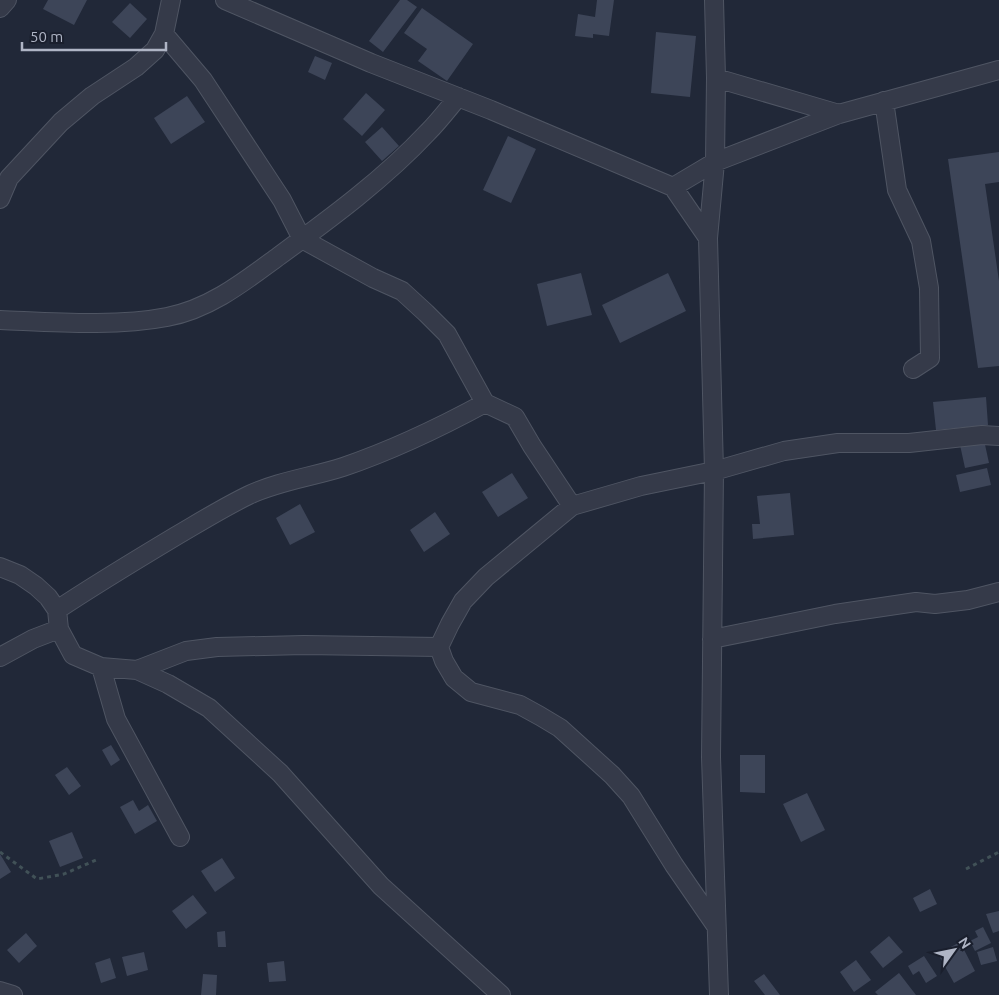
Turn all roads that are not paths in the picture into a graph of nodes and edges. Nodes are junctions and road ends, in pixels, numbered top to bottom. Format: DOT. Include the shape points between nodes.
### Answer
graph roads {
  1 [pos="7,0"];
  2 [pos="171,0"];
  3 [pos="225,0"];
  4 [pos="714,0"];
  5 [pos="0,8"];
  6 [pos="164,34"];
  7 [pos="999,70"];
  8 [pos="716,78"];
  9 [pos="458,97"];
  10 [pos="884,101"];
  11 [pos="839,114"];
  12 [pos="714,162"];
  13 [pos="673,187"];
  14 [pos="0,199"];
  15 [pos="708,238"];
  16 [pos="302,239"];
  17 [pos="0,320"];
  18 [pos="913,369"];
  19 [pos="485,403"];
  20 [pos="999,436"];
  21 [pos="714,471"];
  22 [pos="572,506"];
  23 [pos="0,567"];
  24 [pos="999,592"];
  25 [pos="57,610"];
  26 [pos="59,629"];
  27 [pos="712,640"];
  28 [pos="439,647"];
  29 [pos="0,657"];
  30 [pos="101,667"];
  31 [pos="137,670"];
  32 [pos="180,837"];
  33 [pos="716,926"];
  34 [pos="0,991"];
  35 [pos="13,995"];
  36 [pos="501,995"];
  37 [pos="719,995"];
  1 -- 5 [label="street"];
  2 -- 6 [label="street"];
  3 -- 9 [label="street"];
  4 -- 8 [label="street"];
  6 -- 14 [label="street" via="155,50 136,67 92,96 33,150 9,178"];
  6 -- 16 [label="street" via="203,80 282,200"];
  7 -- 10 [label="street"];
  8 -- 11 [label="street"];
  8 -- 12 [label="street"];
  9 -- 13 [label="street"];
  9 -- 16 [label="street" via="429,132 392,166"];
  10 -- 11 [label="street"];
  10 -- 18 [label="street" via="897,190 921,241 929,288 930,358"];
  11 -- 12 [label="street"];
  12 -- 13 [label="street"];
  12 -- 15 [label="street"];
  13 -- 15 [label="street"];
  15 -- 21 [label="street"];
  16 -- 17 [label="street" via="233,289 204,305 168,317 123,321"];
  16 -- 19 [label="street" via="402,291 447,334"];
  19 -- 22 [label="street" via="514,417"];
  19 -- 25 [label="street" via="429,433 382,453 341,468 278,483 250,495"];
  20 -- 21 [label="street" via="909,443 838,443 784,451"];
  21 -- 22 [label="street" via="641,486"];
  21 -- 27 [label="street"];
  22 -- 28 [label="street" via="486,577 463,601"];
  23 -- 25 [label="street" via="36,586"];
  24 -- 27 [label="street" via="968,600 935,604 916,602 835,614"];
  25 -- 26 [label="street"];
  26 -- 29 [label="street"];
  26 -- 30 [label="street" via="73,655"];
  27 -- 33 [label="street"];
  28 -- 31 [label="street" via="217,647 186,651"];
  28 -- 33 [label="street" via="454,678 470,692 520,705 540,716 560,728 612,775 631,796"];
  30 -- 31 [label="street"];
  30 -- 32 [label="street" via="116,719"];
  31 -- 36 [label="street" via="209,708 242,736 280,773 381,886"];
  33 -- 37 [label="street"];
  34 -- 35 [label="street"];
}
